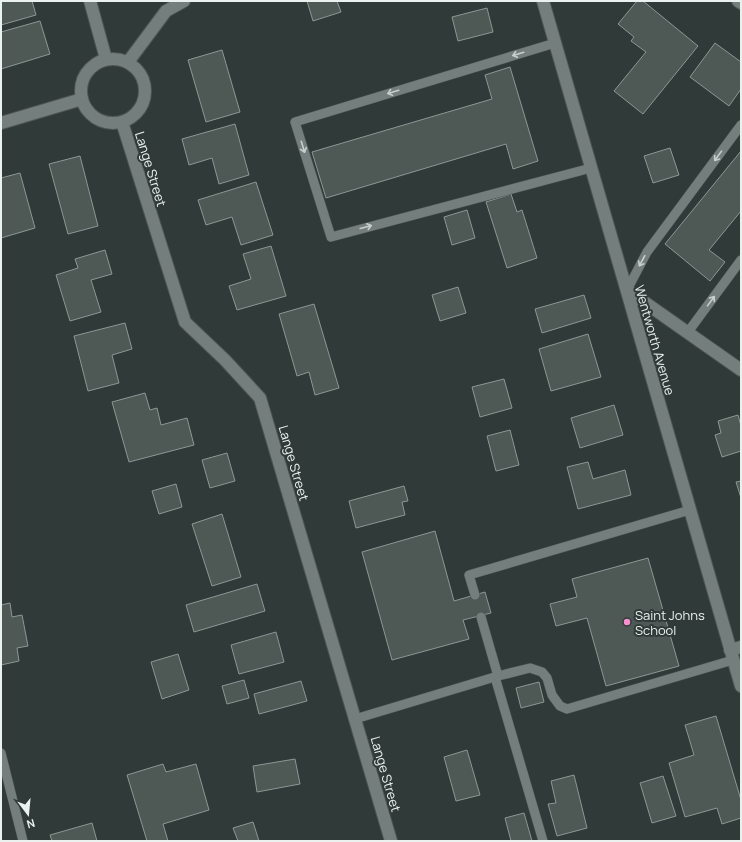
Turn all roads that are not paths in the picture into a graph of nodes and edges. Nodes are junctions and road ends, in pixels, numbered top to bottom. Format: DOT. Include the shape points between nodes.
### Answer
graph roads {
  1 [pos="90,1"];
  2 [pos="184,1"];
  3 [pos="543,1"];
  4 [pos="738,1"];
  5 [pos="741,3"];
  6 [pos="555,43"];
  7 [pos="106,59"];
  8 [pos="128,62"];
  9 [pos="82,99"];
  10 [pos="122,122"];
  11 [pos="1,123"];
  12 [pos="741,124"];
  13 [pos="591,168"];
  14 [pos="741,260"];
  15 [pos="627,290"];
  16 [pos="688,332"];
  17 [pos="741,370"];
  18 [pos="690,510"];
  19 [pos="475,595"];
  20 [pos="481,617"];
  21 [pos="735,652"];
  22 [pos="497,676"];
  23 [pos="741,686"];
  24 [pos="355,719"];
  25 [pos="1,753"];
  26 [pos="23,841"];
  27 [pos="391,841"];
  28 [pos="543,841"];
  1 -- 7 [label="street"];
  2 -- 8 [label="street" via="166,11"];
  3 -- 6 [label="street, Wentworth Avenue"];
  4 -- 5 [label="street"];
  6 -- 13 [label="street, Wentworth Avenue"];
  6 -- 13 [label="lane, one-way" via="295,122 331,237"];
  7 -- 8 [label="street"];
  7 -- 9 [label="street" via="95,64 82,79"];
  8 -- 10 [label="street" via="140,73 146,88 139,109"];
  9 -- 10 [label="street" via="86,109 93,116 102,121"];
  9 -- 11 [label="street"];
  10 -- 24 [label="street, Lange Street" via="185,322 260,398"];
  12 -- 15 [label="lane, one-way" via="647,252"];
  13 -- 15 [label="street, Wentworth Avenue"];
  16 -- 14 [label="lane, one-way"];
  15 -- 16 [label="street"];
  15 -- 18 [label="street, Wentworth Avenue"];
  16 -- 17 [label="street"];
  18 -- 19 [label="lane" via="469,575"];
  18 -- 21 [label="street, Wentworth Avenue"];
  20 -- 22 [label="lane"];
  21 -- 22 [label="lane" via="568,709 560,706 552,695 547,678 542,672 530,668"];
  21 -- 23 [label="street, Wentworth Avenue"];
  22 -- 24 [label="lane"];
  22 -- 28 [label="lane"];
  24 -- 27 [label="street, Lange Street"];
  25 -- 26 [label="lane"];
}
